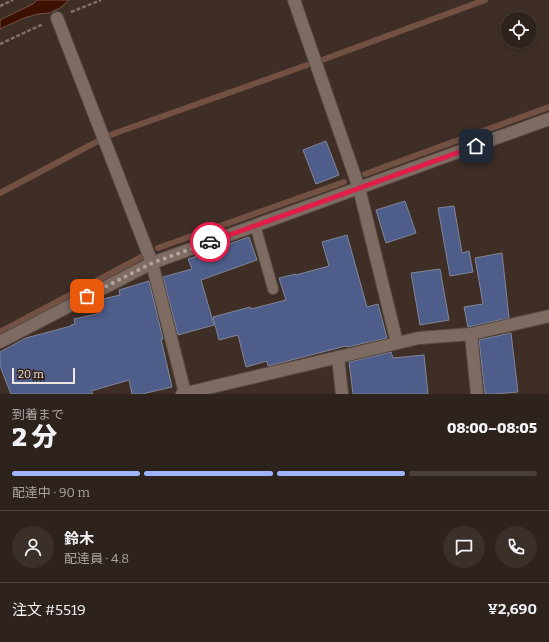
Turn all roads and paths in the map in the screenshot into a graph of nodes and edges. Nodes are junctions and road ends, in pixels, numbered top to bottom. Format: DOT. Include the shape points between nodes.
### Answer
graph roads {
  1 [pos="13,0"];
  2 [pos="294,0"];
  3 [pos="0,6"];
  4 [pos="57,18"];
  5 [pos="549,119"];
  6 [pos="359,188"];
  7 [pos="255,225"];
  8 [pos="152,263"];
  9 [pos="273,289"];
  10 [pos="549,316"];
  11 [pos="471,334"];
  12 [pos="0,342"];
  13 [pos="397,343"];
  14 [pos="338,357"];
  15 [pos="222,390"];
  16 [pos="183,394"];
  17 [pos="342,394"];
  18 [pos="476,394"];
  1 -- 3 [label="path"];
  2 -- 6 [label="street"];
  4 -- 8 [label="street"];
  5 -- 6 [label="street"];
  6 -- 7 [label="street"];
  6 -- 13 [label="street"];
  7 -- 8 [label="street"];
  7 -- 9 [label="lane"];
  8 -- 12 [label="street"];
  8 -- 16 [label="street"];
  10 -- 11 [label="street"];
  11 -- 13 [label="street" via="419,338"];
  11 -- 18 [label="street"];
  13 -- 14 [label="street"];
  14 -- 15 [label="street"];
  14 -- 17 [label="street"];
  15 -- 16 [label="street"];
}
